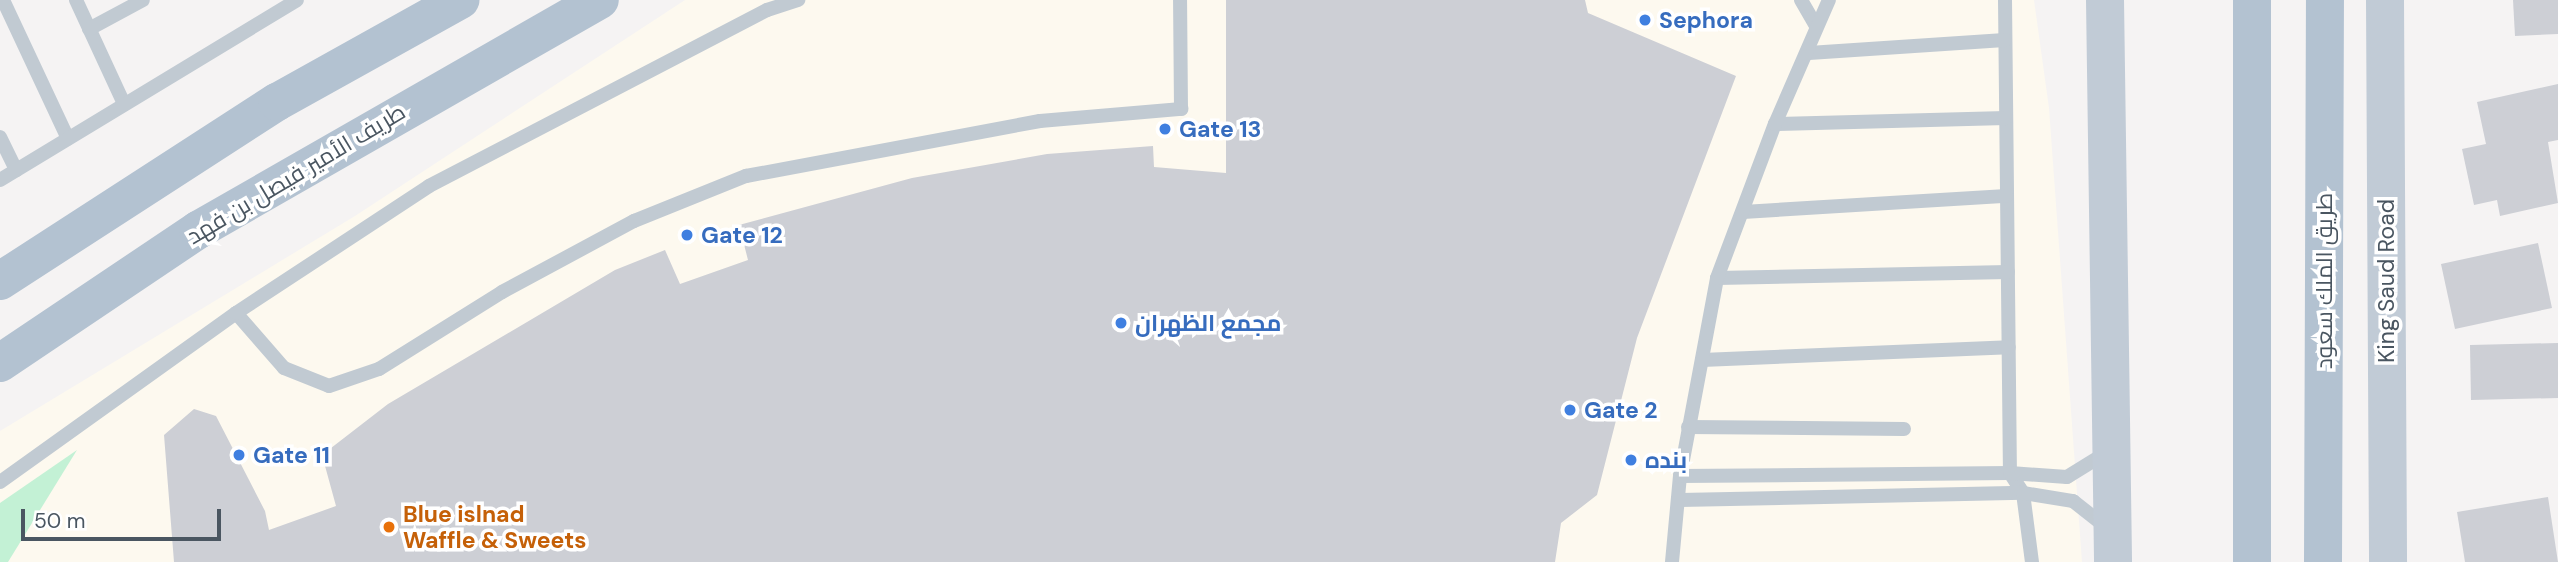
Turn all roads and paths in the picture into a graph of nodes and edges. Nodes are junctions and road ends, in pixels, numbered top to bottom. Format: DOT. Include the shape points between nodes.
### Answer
graph roads {
  1 [pos="3,0"];
  2 [pos="76,0"];
  3 [pos="143,0"];
  4 [pos="297,0"];
  5 [pos="460,0"];
  6 [pos="600,0"];
  7 [pos="798,0"];
  8 [pos="1180,0"];
  9 [pos="1801,0"];
  10 [pos="1829,0"];
  11 [pos="2005,0"];
  12 [pos="2105,0"];
  13 [pos="2252,0"];
  14 [pos="2325,0"];
  15 [pos="2385,0"];
  16 [pos="1816,26"];
  17 [pos="89,29"];
  18 [pos="2005,40"];
  19 [pos="1809,53"];
  20 [pos="124,104"];
  21 [pos="2006,118"];
  22 [pos="1775,124"];
  23 [pos="0,137"];
  24 [pos="68,139"];
  25 [pos="16,170"];
  26 [pos="0,180"];
  27 [pos="2007,196"];
  28 [pos="1743,212"];
  29 [pos="2008,272"];
  30 [pos="1717,278"];
  31 [pos="0,281"];
  32 [pos="236,313"];
  33 [pos="2009,347"];
  34 [pos="1702,360"];
  35 [pos="0,362"];
  36 [pos="1688,427"];
  37 [pos="1904,429"];
  38 [pos="2110,450"];
  39 [pos="2010,473"];
  40 [pos="1680,477"];
  41 [pos="0,482"];
  42 [pos="2023,493"];
  43 [pos="1680,500"];
  44 [pos="2113,547"];
  45 [pos="1672,562"];
  46 [pos="2032,562"];
  47 [pos="2252,562"];
  48 [pos="2323,562"];
  49 [pos="2388,562"];
  1 -- 24 [label="lane"];
  2 -- 17 [label="lane"];
  3 -- 17 [label="lane"];
  4 -- 20 [label="lane"];
  5 -- 31 [label="main road" via="277,102"];
  6 -- 35 [label="main road, طريف الأمير فيصل بن فهد" via="198,230"];
  7 -- 32 [label="lane" via="767,10 429,186"];
  8 -- 32 [label="lane" via="1181,108 1041,121 746,176 634,221 502,292 379,369 329,386 284,368"];
  9 -- 16 [label="lane"];
  10 -- 16 [label="lane"];
  11 -- 18 [label="lane"];
  12 -- 38 [label="main road"];
  13 -- 47 [label="main road"];
  14 -- 48 [label="main road, طريق الملك سعود"];
  15 -- 49 [label="main road, King Saud Road"];
  16 -- 19 [label="lane"];
  17 -- 20 [label="lane"];
  18 -- 19 [label="lane"];
  18 -- 21 [label="lane"];
  19 -- 22 [label="lane"];
  20 -- 24 [label="lane"];
  21 -- 22 [label="lane"];
  21 -- 27 [label="lane"];
  22 -- 28 [label="lane"];
  23 -- 25 [label="lane"];
  24 -- 25 [label="lane"];
  25 -- 26 [label="lane"];
  27 -- 28 [label="lane"];
  27 -- 29 [label="lane"];
  28 -- 30 [label="lane"];
  29 -- 30 [label="lane"];
  29 -- 33 [label="lane"];
  30 -- 34 [label="lane"];
  32 -- 41 [label="lane"];
  33 -- 34 [label="lane"];
  33 -- 39 [label="lane"];
  34 -- 36 [label="lane"];
  36 -- 37 [label="lane"];
  36 -- 40 [label="lane"];
  38 -- 39 [label="lane" via="2067,477"];
  38 -- 44 [label="main road"];
  39 -- 40 [label="lane"];
  39 -- 42 [label="lane"];
  40 -- 43 [label="lane"];
  42 -- 43 [label="lane"];
  42 -- 44 [label="lane" via="2073,501"];
  42 -- 46 [label="lane"];
  43 -- 45 [label="lane"];
}
